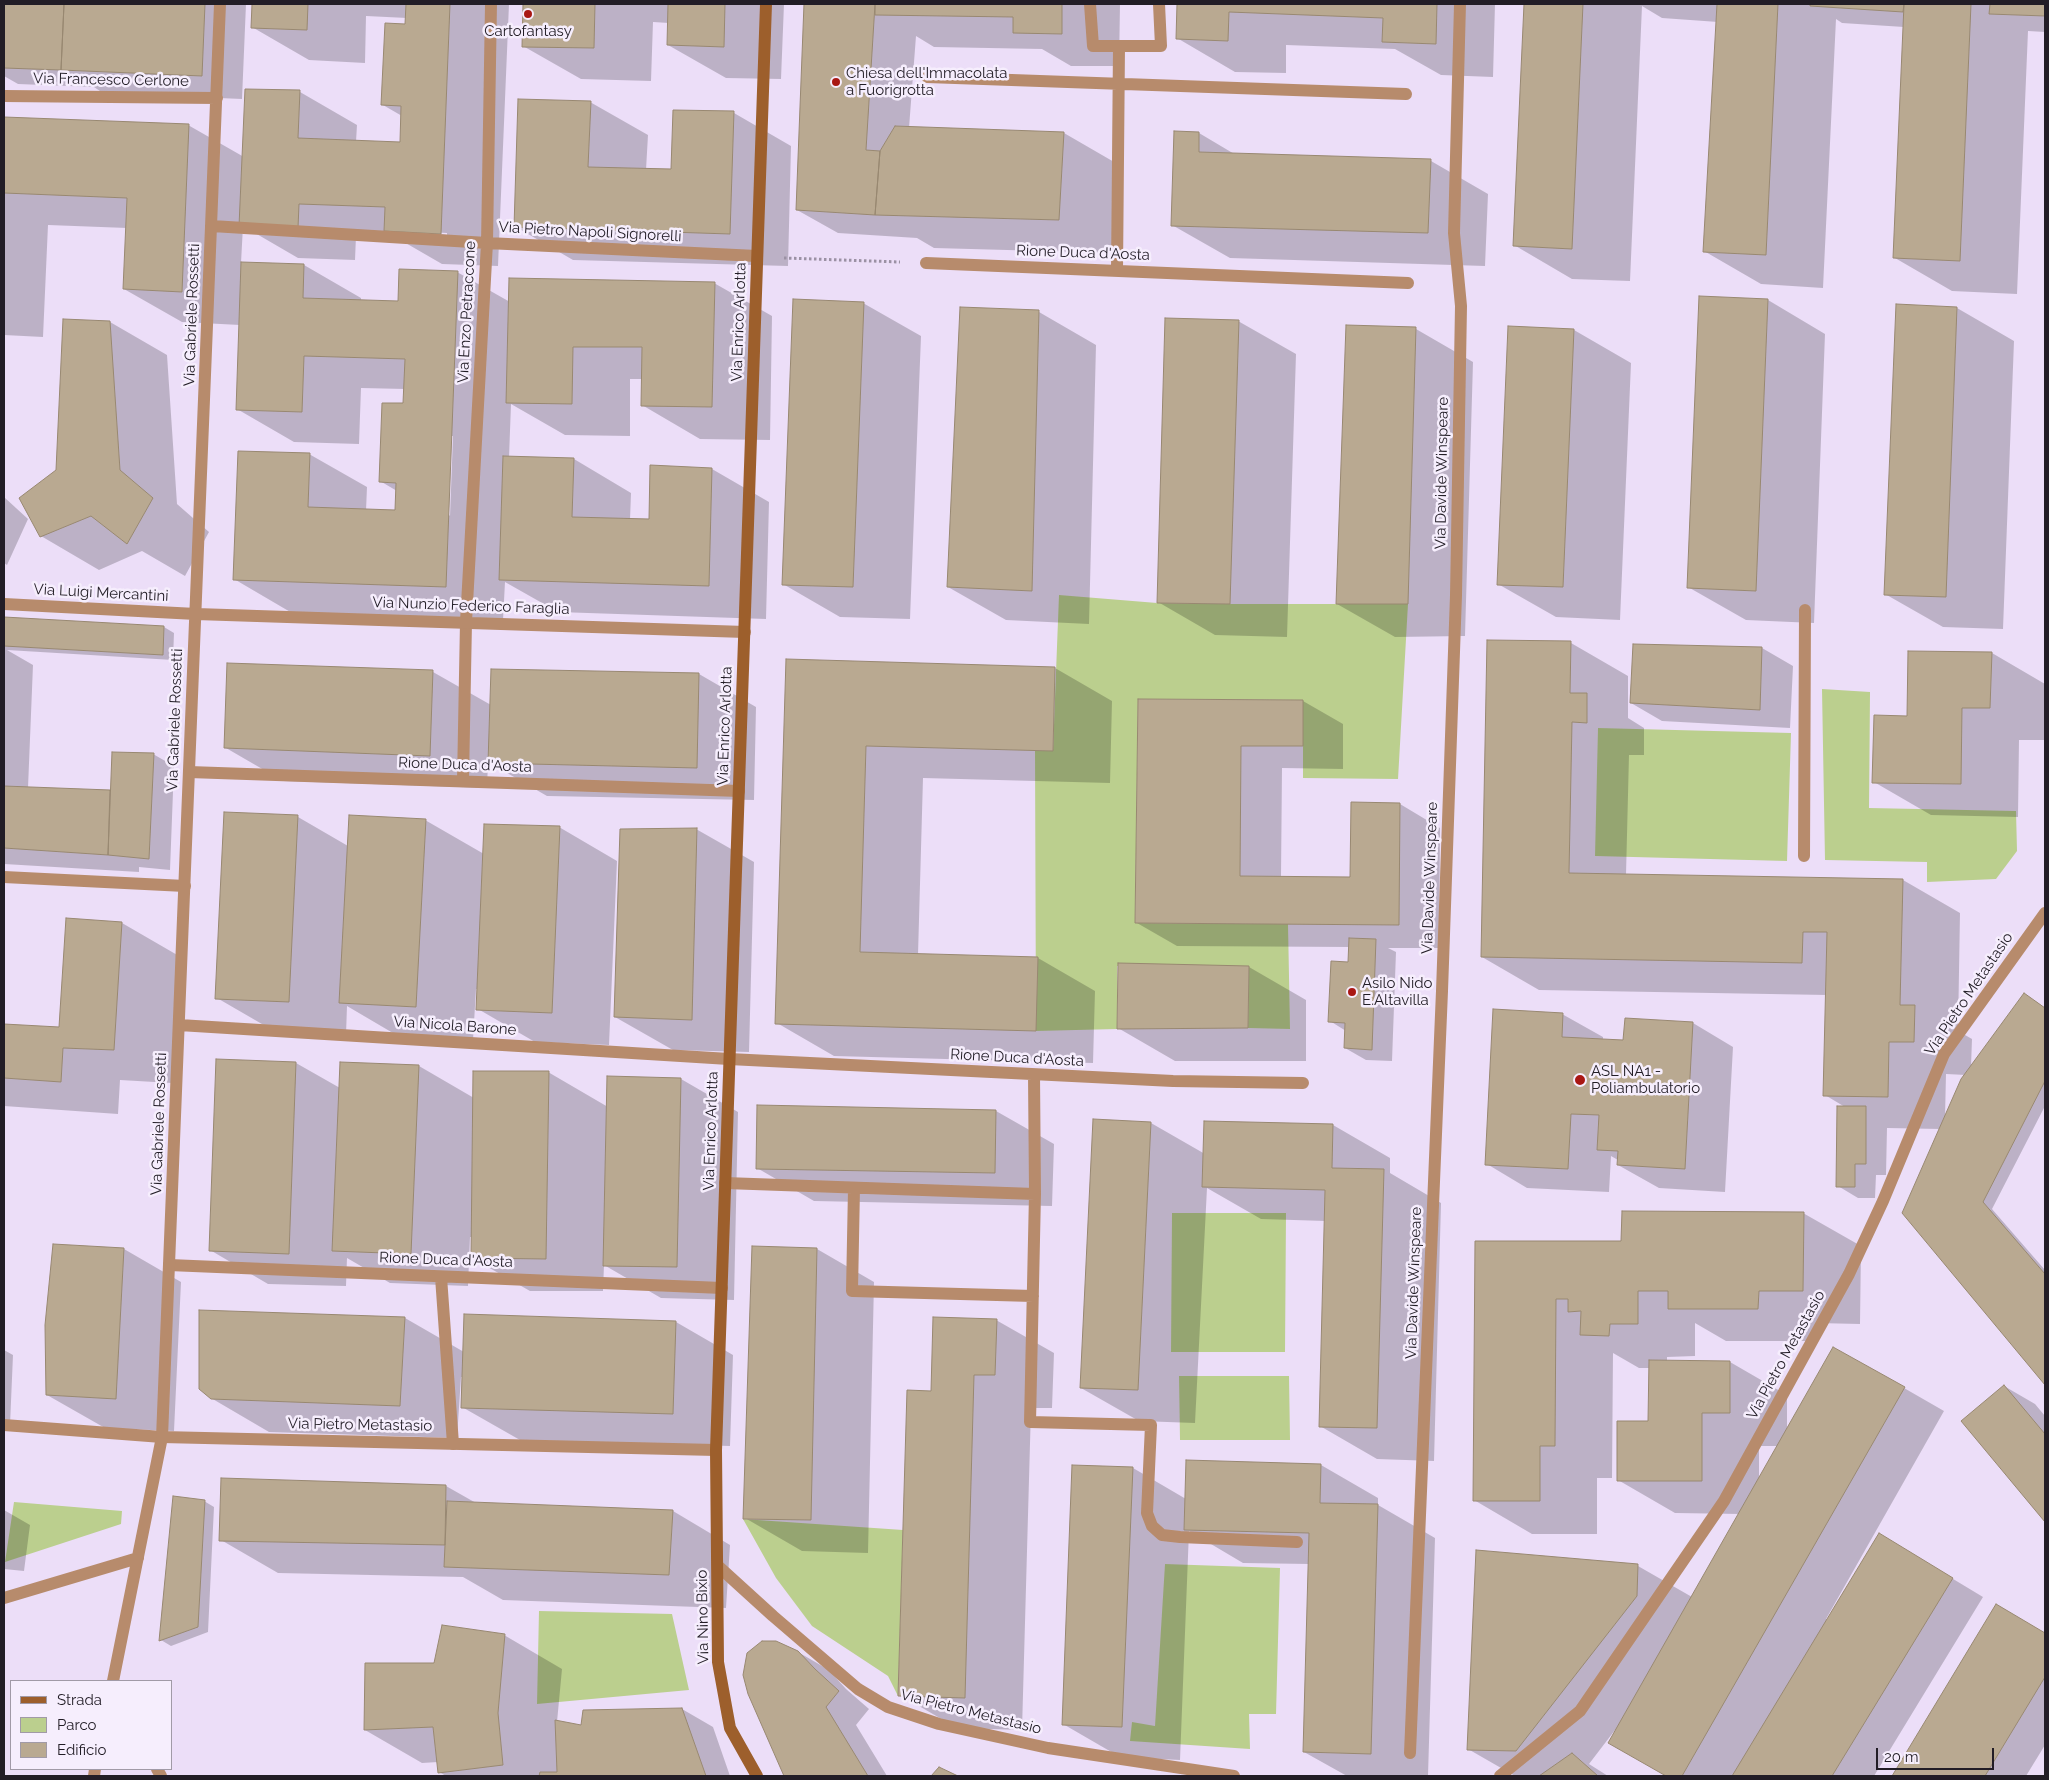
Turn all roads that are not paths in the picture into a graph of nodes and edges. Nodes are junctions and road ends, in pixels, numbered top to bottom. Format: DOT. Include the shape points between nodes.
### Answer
graph roads {
  1 [pos="220,4"];
  2 [pos="491,4"];
  3 [pos="766,4"];
  4 [pos="1090,4"];
  5 [pos="1160,4"];
  6 [pos="1460,4"];
  7 [pos="1119,46"];
  8 [pos="927,77"];
  9 [pos="1118,84"];
  10 [pos="1406,94"];
  11 [pos="4,96"];
  12 [pos="218,98"];
  13 [pos="212,226"];
  14 [pos="487,243"];
  15 [pos="757,256"];
  16 [pos="926,263"];
  17 [pos="1117,271"];
  18 [pos="1408,283"];
  19 [pos="4,604"];
  20 [pos="1805,610"];
  21 [pos="196,614"];
  22 [pos="466,622"];
  23 [pos="745,632"];
  24 [pos="189,772"];
  25 [pos="463,780"];
  26 [pos="739,791"];
  27 [pos="1804,856"];
  28 [pos="4,877"];
  29 [pos="185,886"];
  30 [pos="2045,913"];
  31 [pos="179,1025"];
  32 [pos="729,1059"];
  33 [pos="1034,1075"];
  34 [pos="1303,1083"];
  35 [pos="726,1183"];
  36 [pos="854,1188"];
  37 [pos="1035,1194"];
  38 [pos="169,1265"];
  39 [pos="441,1277"];
  40 [pos="722,1288"];
  41 [pos="1033,1296"];
  42 [pos="4,1425"];
  43 [pos="162,1437"];
  44 [pos="453,1444"];
  45 [pos="716,1450"];
  46 [pos="1297,1542"];
  47 [pos="138,1558"];
  48 [pos="718,1566"];
  49 [pos="4,1598"];
  50 [pos="116,1678"];
  51 [pos="1410,1753"];
  52 [pos="757,1776"];
  53 [pos="1234,1776"];
  54 [pos="1500,1776"];
  1 -- 12 [label="street, Via Gabriele Rossetti"];
  2 -- 14 [label="street, Via Enzo Petraccone"];
  3 -- 15 [label="street, Via Enrico Arlotta"];
  4 -- 7 [label="street" via="1093,46"];
  5 -- 7 [label="street" via="1162,46"];
  6 -- 51 [label="street, Via Davide Winspeare" via="1454,233 1461,306 1456,596"];
  7 -- 9 [label="street"];
  8 -- 9 [label="street"];
  9 -- 10 [label="street"];
  9 -- 17 [label="street"];
  11 -- 12 [label="street, Via Francesco Cerlone"];
  12 -- 13 [label="street, Via Gabriele Rossetti"];
  13 -- 14 [label="street, Via Pietro Napoli Signorelli"];
  13 -- 21 [label="street, Via Gabriele Rossetti"];
  14 -- 15 [label="street, Via Pietro Napoli Signorelli"];
  14 -- 22 [label="street, Via Enzo Petraccone"];
  15 -- 23 [label="street, Via Enrico Arlotta"];
  16 -- 17 [label="street, Rione Duca d'Aosta"];
  17 -- 18 [label="street, Rione Duca d'Aosta"];
  19 -- 21 [label="street, Via Luigi Mercantini"];
  20 -- 27 [label="street"];
  21 -- 22 [label="street, Via Nunzio Federico Faraglia"];
  21 -- 24 [label="street, Via Gabriele Rossetti"];
  22 -- 23 [label="street, Via Nunzio Federico Faraglia"];
  22 -- 25 [label="street, Via Enzo Petraccone"];
  23 -- 26 [label="street, Via Enrico Arlotta"];
  24 -- 25 [label="street, Rione Duca d'Aosta"];
  24 -- 29 [label="street, Via Gabriele Rossetti"];
  25 -- 26 [label="street, Rione Duca d'Aosta"];
  26 -- 32 [label="street, Via Enrico Arlotta"];
  28 -- 29 [label="street"];
  29 -- 31 [label="street, Via Gabriele Rossetti"];
  30 -- 54 [label="street, Via Pietro Metastasio" via="1944,1054 1849,1274 1724,1501 1580,1711"];
  31 -- 32 [label="street, Via Nicola Barone"];
  31 -- 38 [label="street, Via Gabriele Rossetti"];
  32 -- 33 [label="street, Rione Duca d'Aosta"];
  32 -- 35 [label="street, Via Enrico Arlotta"];
  33 -- 34 [label="street, Rione Duca d'Aosta"];
  33 -- 37 [label="street"];
  35 -- 36 [label="street"];
  35 -- 40 [label="street, Via Enrico Arlotta"];
  36 -- 37 [label="street"];
  36 -- 41 [label="street" via="852,1291"];
  37 -- 41 [label="street"];
  38 -- 39 [label="street, Rione Duca d'Aosta"];
  38 -- 43 [label="street, Via Gabriele Rossetti"];
  39 -- 40 [label="street, Rione Duca d'Aosta"];
  39 -- 44 [label="street"];
  40 -- 45 [label="street, Via Enrico Arlotta"];
  41 -- 46 [label="street" via="1030,1422 1151,1425 1148,1513 1152,1526 1162,1535"];
  42 -- 43 [label="street, Via Pietro Metastasio"];
  43 -- 44 [label="street, Via Pietro Metastasio"];
  43 -- 47 [label="street, Via Gabriele Rossetti"];
  44 -- 45 [label="street, Via Pietro Metastasio"];
  45 -- 48 [label="street, Via Nino Bixio"];
  47 -- 49 [label="street"];
  47 -- 50 [label="street, Via Gabriele Rossetti"];
  48 -- 52 [label="street, Via Nino Bixio" via="718,1662 730,1728"];
  48 -- 53 [label="street, Via Pietro Metastasio" via="858,1689 888,1707 939,1724 1048,1748"];
}
